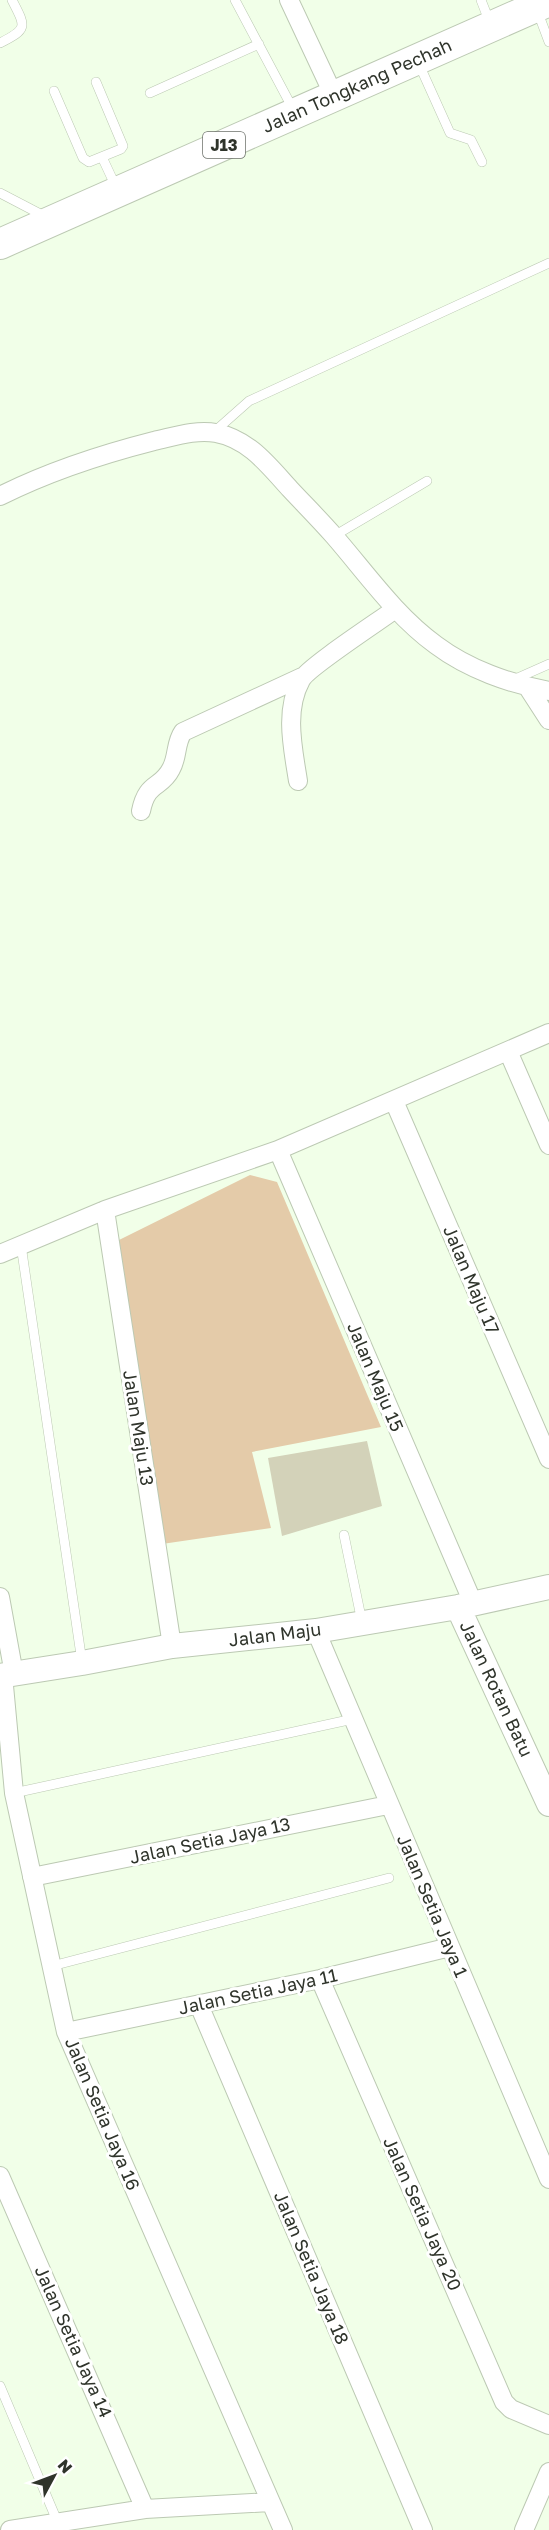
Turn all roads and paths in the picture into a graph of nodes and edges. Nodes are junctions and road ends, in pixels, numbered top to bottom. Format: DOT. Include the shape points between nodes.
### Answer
graph roads {
  1 [pos="12,0"];
  2 [pos="235,0"];
  3 [pos="289,0"];
  4 [pos="542,4"];
  5 [pos="486,13"];
  6 [pos="549,42"];
  7 [pos="0,43"];
  8 [pos="259,44"];
  9 [pos="417,60"];
  10 [pos="96,82"];
  11 [pos="54,91"];
  12 [pos="150,93"];
  13 [pos="334,96"];
  14 [pos="295,114"];
  15 [pos="102,157"];
  16 [pos="482,162"];
  17 [pos="118,191"];
  18 [pos="0,193"];
  19 [pos="51,220"];
  20 [pos="0,244"];
  21 [pos="549,263"];
  22 [pos="214,432"];
  23 [pos="427,481"];
  24 [pos="0,496"];
  25 [pos="334,536"];
  26 [pos="394,610"];
  27 [pos="549,664"];
  28 [pos="302,677"];
  29 [pos="518,684"];
  30 [pos="549,691"];
  31 [pos="549,720"];
  32 [pos="298,781"];
  33 [pos="141,810"];
  34 [pos="549,1033"];
  35 [pos="508,1051"];
  36 [pos="394,1101"];
  37 [pos="549,1144"];
  38 [pos="278,1150"];
  39 [pos="105,1210"];
  40 [pos="21,1245"];
  41 [pos="0,1254"];
  42 [pos="549,1459"];
  43 [pos="344,1535"];
  44 [pos="549,1587"];
  45 [pos="0,1597"];
  46 [pos="466,1605"];
  47 [pos="362,1622"];
  48 [pos="316,1631"];
  49 [pos="172,1646"];
  50 [pos="82,1663"];
  51 [pos="6,1675"];
  52 [pos="353,1719"];
  53 [pos="14,1793"];
  54 [pos="549,1804"];
  55 [pos="388,1805"];
  56 [pos="32,1878"];
  57 [pos="389,1878"];
  58 [pos="450,1947"];
  59 [pos="52,1966"];
  60 [pos="320,1979"];
  61 [pos="199,2005"];
  62 [pos="66,2031"];
  63 [pos="0,2176"];
  64 [pos="549,2179"];
  65 [pos="0,2386"];
  66 [pos="549,2425"];
  67 [pos="549,2472"];
  68 [pos="270,2502"];
  69 [pos="145,2509"];
  70 [pos="58,2523"];
  71 [pos="10,2530"];
  72 [pos="283,2530"];
  73 [pos="423,2530"];
  74 [pos="524,2530"];
  1 -- 7 [label="lane" via="23,27"];
  2 -- 8 [label="lane"];
  3 -- 13 [label="street"];
  4 -- 5 [label="main road, Jalan Tongkang Pechah / J13"];
  4 -- 6 [label="lane"];
  5 -- 9 [label="main road, Jalan Tongkang Pechah / J13"];
  8 -- 12 [label="lane"];
  8 -- 14 [label="lane"];
  9 -- 13 [label="main road, Jalan Tongkang Pechah / J13"];
  9 -- 16 [label="lane" via="450,133 471,140"];
  10 -- 15 [label="lane" via="123,143 121,149"];
  11 -- 15 [label="lane" via="83,158 90,162"];
  13 -- 14 [label="main road, Jalan Tongkang Pechah / J13"];
  14 -- 17 [label="main road, Jalan Tongkang Pechah / J13"];
  15 -- 17 [label="lane"];
  17 -- 19 [label="main road, Jalan Tongkang Pechah / J13"];
  18 -- 19 [label="lane"];
  19 -- 20 [label="main road, Jalan Tongkang Pechah / J13"];
  21 -- 22 [label="lane" via="249,401"];
  22 -- 24 [label="street" via="188,433 106,453 35,478"];
  22 -- 25 [label="street" via="235,438 258,454"];
  23 -- 25 [label="lane"];
  25 -- 26 [label="street"];
  26 -- 28 [label="street"];
  26 -- 29 [label="street" via="437,646 476,668"];
  27 -- 29 [label="lane"];
  28 -- 32 [label="street" via="292,708"];
  28 -- 33 [label="street" via="183,732 171,769 144,796"];
  29 -- 30 [label="street"];
  29 -- 31 [label="street"];
  34 -- 35 [label="street"];
  35 -- 36 [label="street"];
  35 -- 37 [label="street"];
  36 -- 38 [label="street"];
  36 -- 42 [label="street, Jalan Maju 17"];
  38 -- 39 [label="street"];
  38 -- 46 [label="street, Jalan Maju 15"];
  39 -- 40 [label="street"];
  39 -- 49 [label="street, Jalan Maju 13"];
  40 -- 41 [label="street"];
  40 -- 50 [label="lane"];
  43 -- 47 [label="lane"];
  44 -- 46 [label="street, Jalan Maju"];
  45 -- 51 [label="street, Jalan Setia Jaya 16"];
  46 -- 47 [label="street, Jalan Maju"];
  46 -- 54 [label="street, Jalan Rotan Batu"];
  47 -- 48 [label="street, Jalan Maju"];
  48 -- 49 [label="street, Jalan Maju"];
  48 -- 52 [label="street, Jalan Setia Jaya 1"];
  49 -- 50 [label="street, Jalan Maju"];
  50 -- 51 [label="street, Jalan Maju"];
  51 -- 53 [label="street, Jalan Setia Jaya 16"];
  52 -- 53 [label="lane"];
  52 -- 55 [label="street, Jalan Setia Jaya 1"];
  53 -- 56 [label="street, Jalan Setia Jaya 16"];
  55 -- 56 [label="street, Jalan Setia Jaya 13"];
  55 -- 58 [label="street, Jalan Setia Jaya 1"];
  56 -- 59 [label="street, Jalan Setia Jaya 16"];
  57 -- 59 [label="lane"];
  58 -- 60 [label="street, Jalan Setia Jaya 11"];
  58 -- 64 [label="street, Jalan Setia Jaya 1"];
  59 -- 62 [label="street, Jalan Setia Jaya 16"];
  60 -- 61 [label="street, Jalan Setia Jaya 11"];
  60 -- 66 [label="street, Jalan Setia Jaya 20" via="504,2402 511,2409"];
  61 -- 62 [label="street, Jalan Setia Jaya 11"];
  61 -- 73 [label="street, Jalan Setia Jaya 18"];
  62 -- 68 [label="street, Jalan Setia Jaya 16"];
  63 -- 69 [label="street, Jalan Setia Jaya 14"];
  65 -- 70 [label="lane"];
  67 -- 74 [label="street"];
  68 -- 69 [label="street"];
  68 -- 72 [label="street, Jalan Setia Jaya 16"];
  69 -- 70 [label="street"];
  70 -- 71 [label="street"];
}
